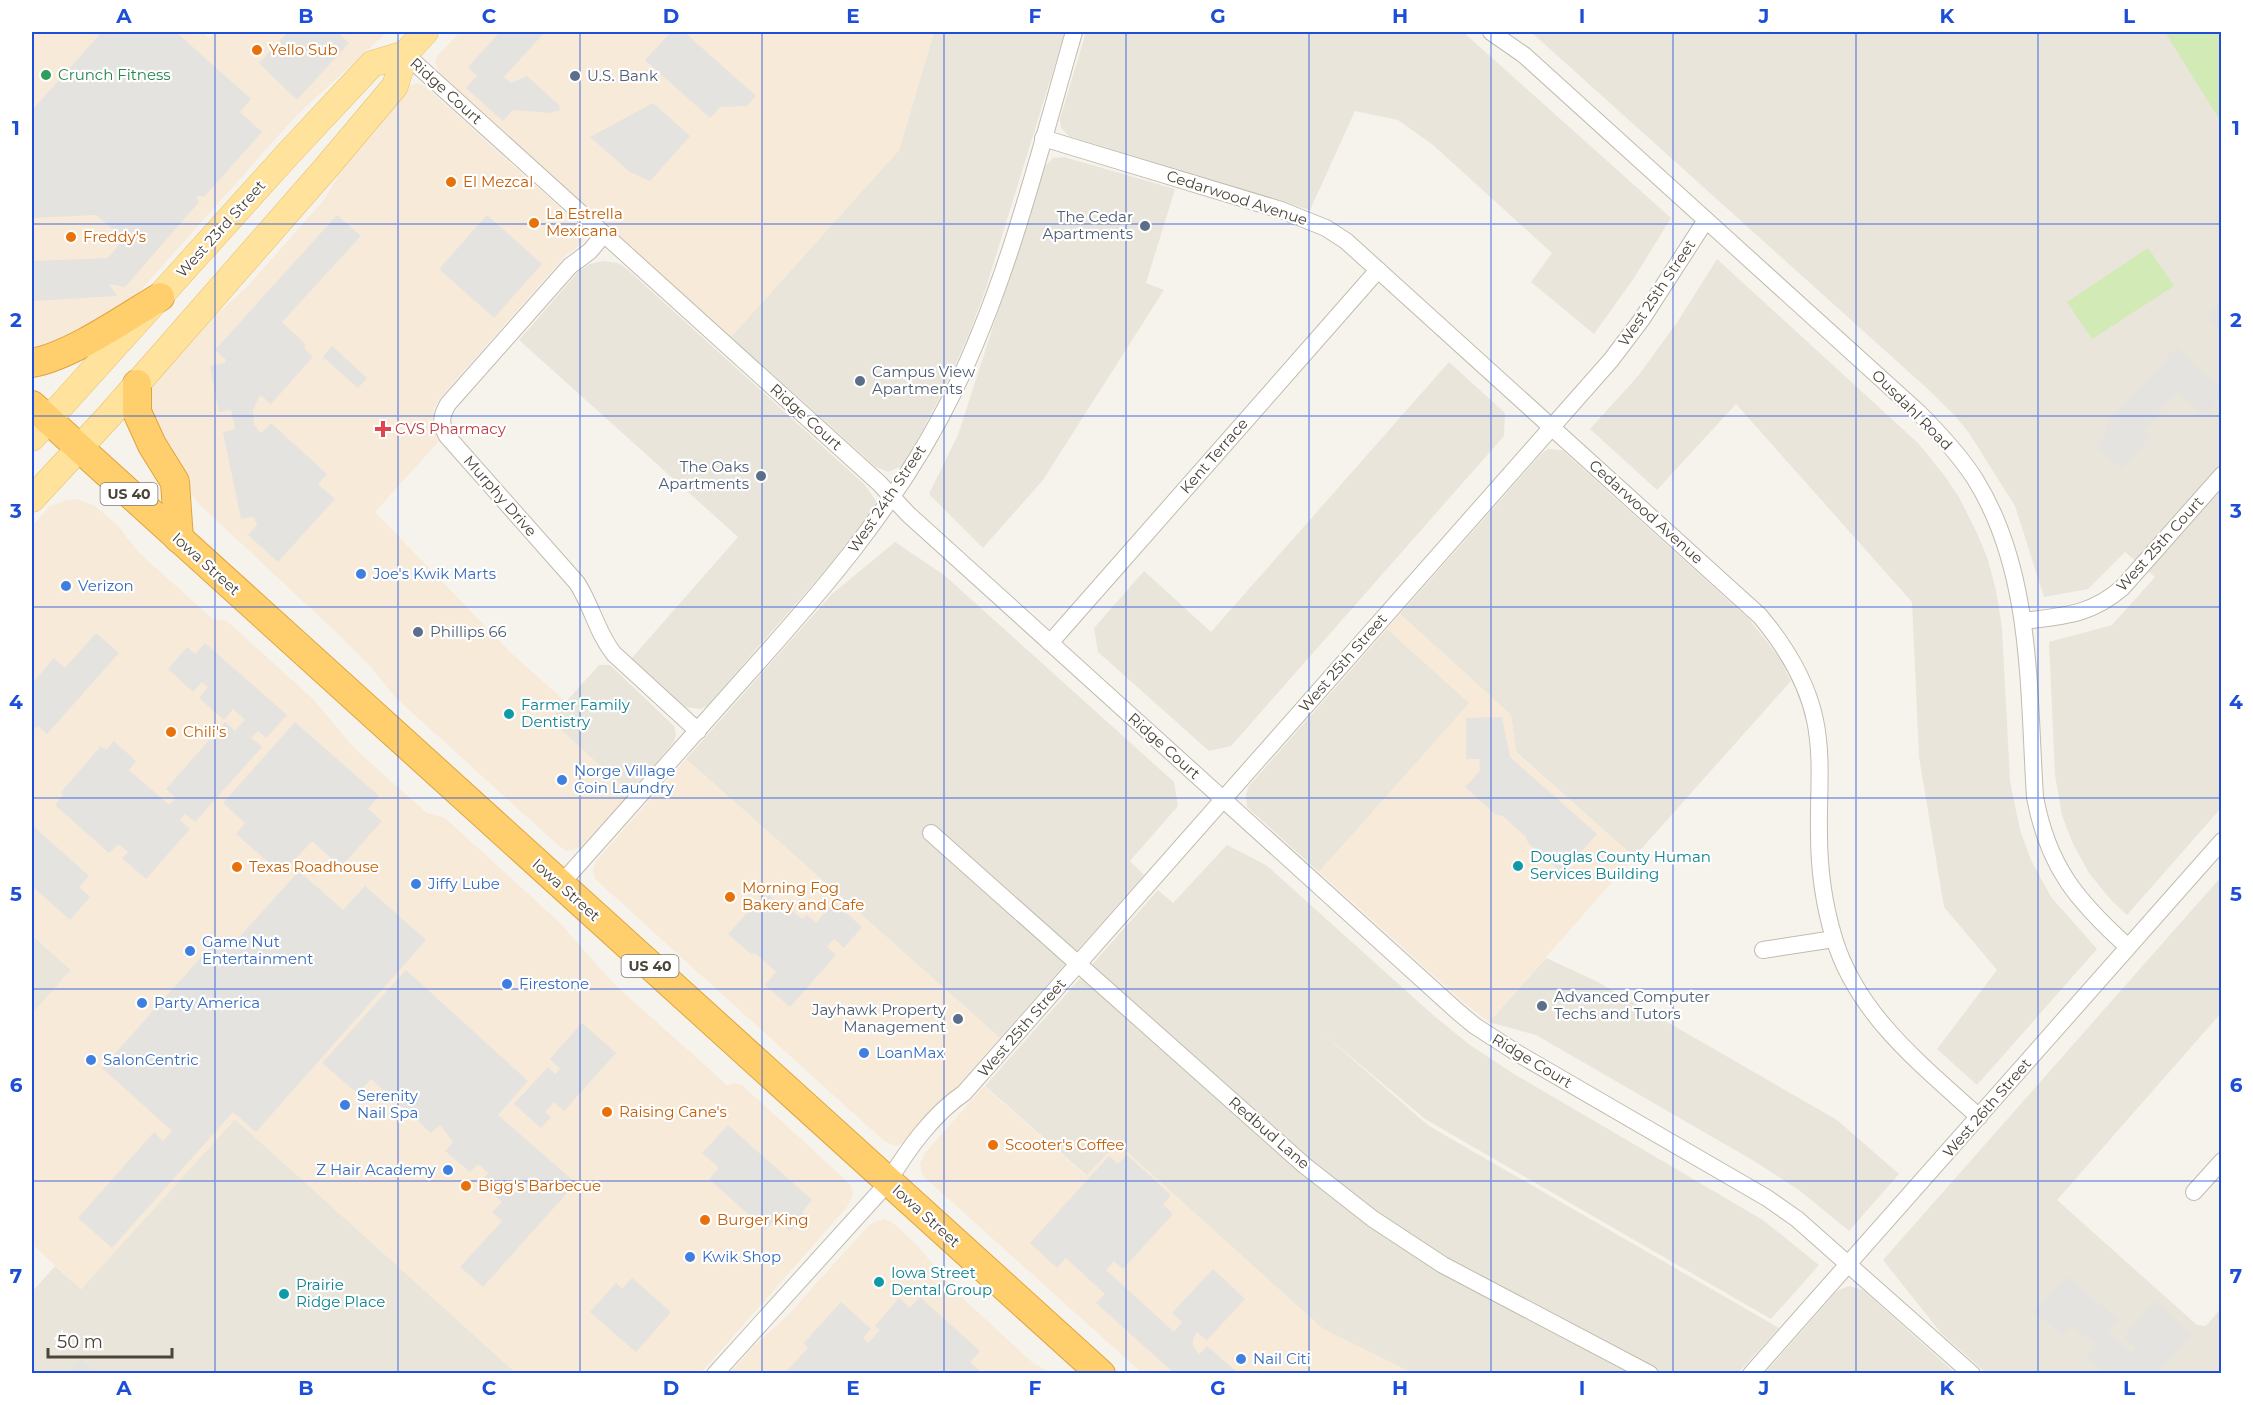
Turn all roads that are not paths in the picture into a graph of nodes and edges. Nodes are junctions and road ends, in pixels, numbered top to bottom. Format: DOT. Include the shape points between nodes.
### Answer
graph roads {
  1 [pos="424,32"];
  2 [pos="1074,32"];
  3 [pos="1491,32"];
  4 [pos="405,54"];
  5 [pos="1043,138"];
  6 [pos="1706,220"];
  7 [pos="604,234"];
  8 [pos="1378,270"];
  9 [pos="159,297"];
  10 [pos="32,363"];
  11 [pos="137,384"];
  12 [pos="37,421"];
  13 [pos="1552,426"];
  14 [pos="79,448"];
  15 [pos="2222,476"];
  16 [pos="892,497"];
  17 [pos="32,499"];
  18 [pos="179,539"];
  19 [pos="2023,621"];
  20 [pos="1050,643"];
  21 [pos="698,731"];
  22 [pos="1224,799"];
  23 [pos="931,832"];
  24 [pos="2222,841"];
  25 [pos="560,885"];
  26 [pos="1834,939"];
  27 [pos="2128,947"];
  28 [pos="1763,950"];
  29 [pos="1078,964"];
  30 [pos="1979,1117"];
  31 [pos="2222,1161"];
  32 [pos="888,1182"];
  33 [pos="2194,1192"];
  34 [pos="1849,1264"];
  35 [pos="715,1374"];
  36 [pos="1101,1374"];
  37 [pos="1650,1374"];
  38 [pos="1751,1374"];
  39 [pos="1972,1374"];
  1 -- 4 [label="main road"];
  2 -- 5 [label="street, West 24th Street"];
  3 -- 6 [label="street, Ousdahl Road" via="1524,55"];
  4 -- 7 [label="street, Ridge Court"];
  4 -- 9 [label="main road, West 23rd Street" via="372,64"];
  4 -- 11 [label="main road" via="395,86"];
  5 -- 8 [label="street, Cedarwood Avenue" via="1308,220 1346,241"];
  5 -- 16 [label="street, West 24th Street" via="1001,277 971,356 929,438"];
  6 -- 13 [label="street, West 25th Street" via="1642,319"];
  6 -- 19 [label="street, Ousdahl Road" via="1919,413 1954,450 1975,479 2005,543"];
  7 -- 16 [label="street, Ridge Court"];
  7 -- 21 [label="street, Murphy Drive" via="570,266 448,404 442,426 577,583 588,599 607,646"];
  8 -- 13 [label="street, Cedarwood Avenue"];
  8 -- 20 [label="street, Kent Terrace"];
  9 -- 10 [label="highway" via="79,344"];
  9 -- 12 [label="main road, West 23rd Street"];
  11 -- 14 [label="main road"];
  11 -- 18 [label="highway" via="137,412 176,482"];
  12 -- 14 [label="highway, Iowa Street / US 40"];
  13 -- 22 [label="street, West 25th Street"];
  13 -- 26 [label="street, Cedarwood Avenue" via="1760,616 1788,656 1809,699 1818,741 1821,875"];
  14 -- 17 [label="main road"];
  14 -- 18 [label="highway, Iowa Street / US 40"];
  15 -- 19 [label="street, West 25th Court" via="2108,601 2071,616"];
  16 -- 20 [label="street, Ridge Court"];
  16 -- 21 [label="street, West 24th Street" via="828,583"];
  18 -- 25 [label="highway, Iowa Street / US 40"];
  19 -- 27 [label="street, Ousdahl Road" via="2040,824 2063,876 2080,900"];
  20 -- 22 [label="street, Ridge Court"];
  21 -- 25 [label="street, West 24th Street"];
  22 -- 29 [label="street, West 25th Street"];
  22 -- 34 [label="street, Ridge Court" via="1475,1026 1767,1198"];
  23 -- 29 [label="street, Redbud Lane"];
  24 -- 27 [label="street, West 26th Street"];
  25 -- 32 [label="highway, Iowa Street / US 40"];
  26 -- 28 [label="street"];
  26 -- 30 [label="street, Cedarwood Avenue" via="1862,996 1888,1032"];
  27 -- 30 [label="street, West 26th Street"];
  29 -- 32 [label="street, West 25th Street" via="908,1150"];
  29 -- 37 [label="street, Redbud Lane" via="1304,1165 1390,1232 1443,1265"];
  30 -- 34 [label="street, West 26th Street"];
  31 -- 33 [label="street"];
  32 -- 35 [label="street, West 25th Street"];
  32 -- 36 [label="highway, Iowa Street / US 40"];
  34 -- 38 [label="street, West 26th Street"];
  34 -- 39 [label="street, Ridge Court"];
}
